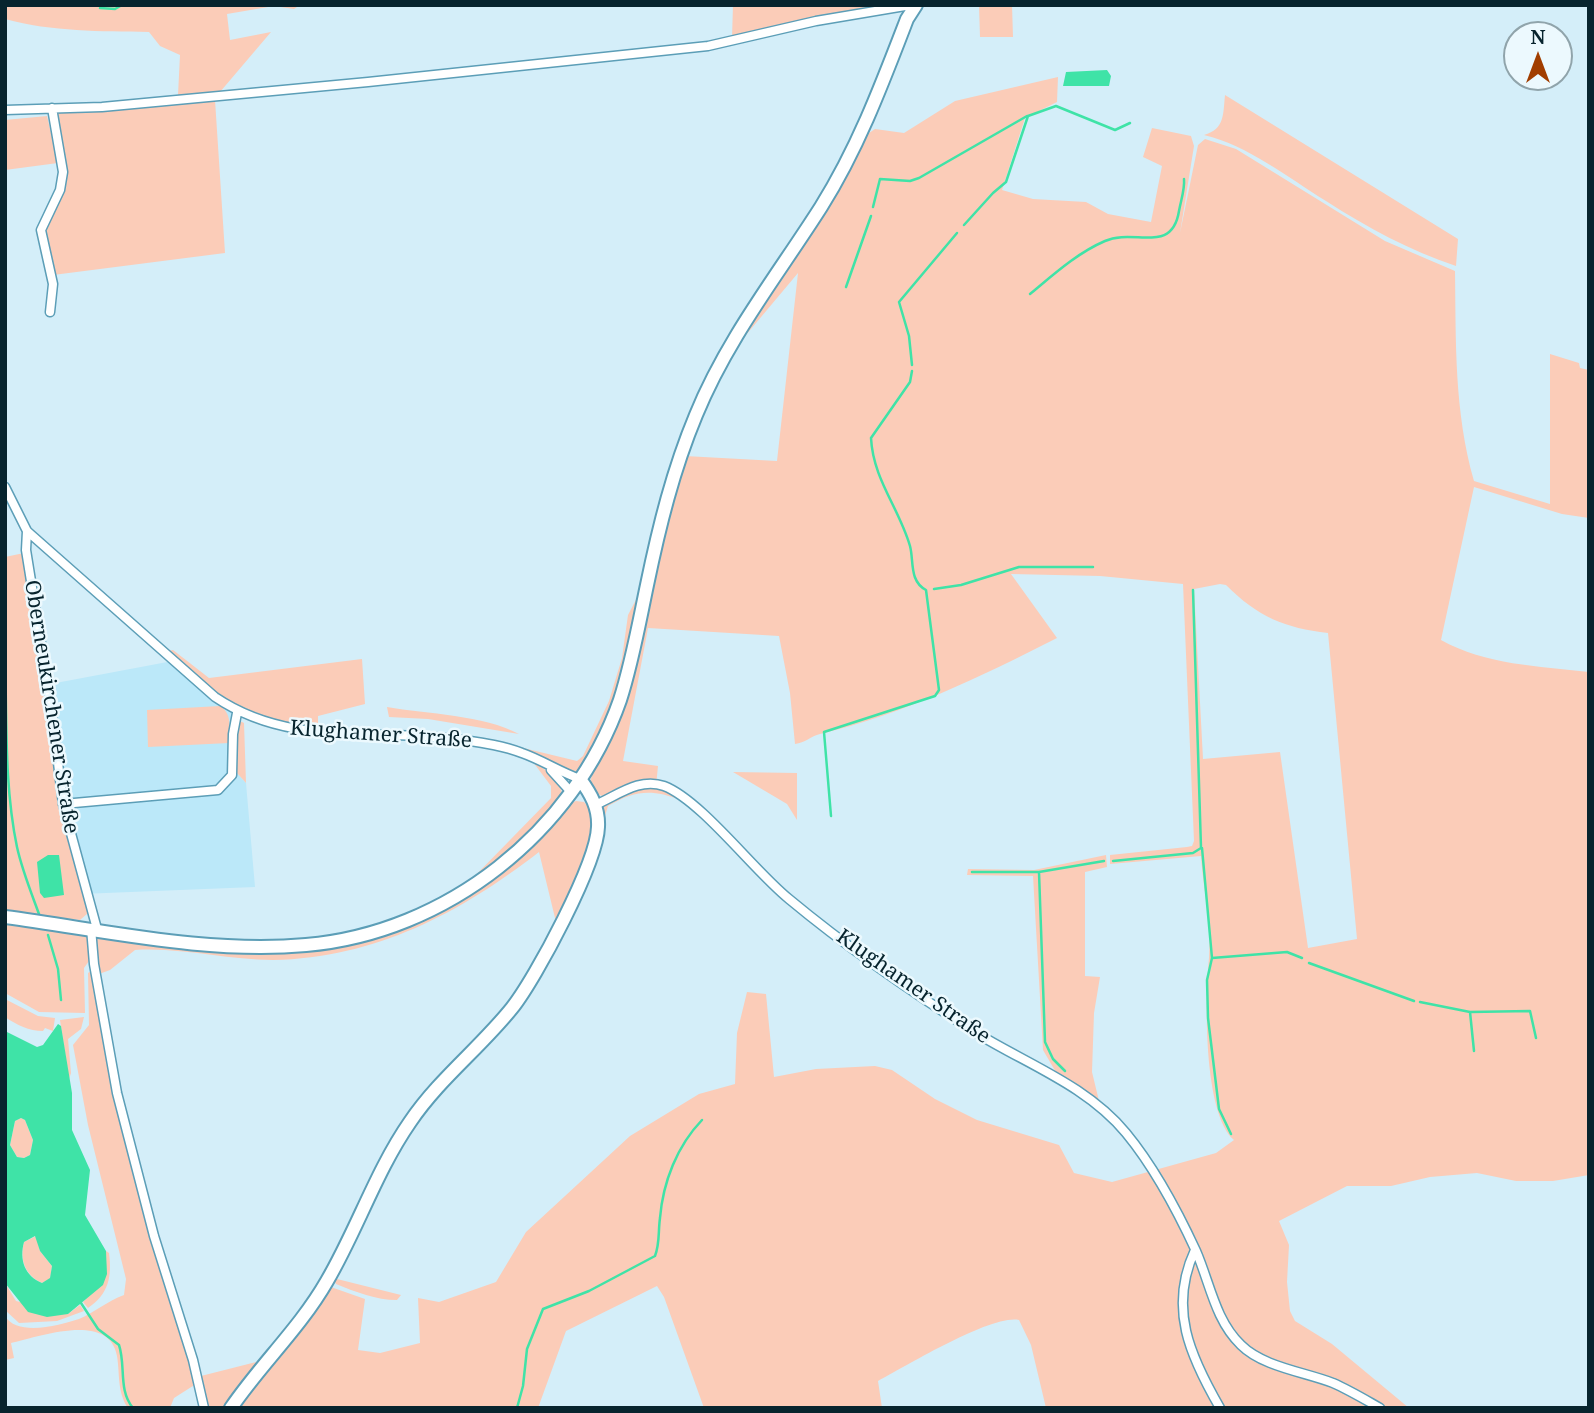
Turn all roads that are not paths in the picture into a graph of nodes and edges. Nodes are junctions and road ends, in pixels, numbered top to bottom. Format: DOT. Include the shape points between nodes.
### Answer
graph roads {
  1 [pos="913,5"];
  2 [pos="893,11"];
  3 [pos="907,19"];
  4 [pos="52,108"];
  5 [pos="5,110"];
  6 [pos="50,312"];
  7 [pos="5,487"];
  8 [pos="27,531"];
  9 [pos="237,713"];
  10 [pos="549,768"];
  11 [pos="580,779"];
  12 [pos="571,792"];
  13 [pos="63,804"];
  14 [pos="595,804"];
  15 [pos="5,917"];
  16 [pos="94,929"];
  17 [pos="1195,1250"];
  18 [pos="204,1408"];
  19 [pos="232,1408"];
  20 [pos="1220,1408"];
  21 [pos="1380,1408"];
  1 -- 2 [label="street"];
  1 -- 3 [label="main road"];
  2 -- 3 [label="street"];
  2 -- 4 [label="street" via="816,21 708,46 450,75"];
  3 -- 11 [label="main road" via="850,156 737,332 697,412 667,498 621,695"];
  4 -- 5 [label="street"];
  4 -- 6 [label="street" via="62,172 60,190 41,230 52,284"];
  7 -- 8 [label="street, Oberneukirchener Straße"];
  8 -- 9 [label="street, Klughamer Straße"];
  8 -- 13 [label="street, Oberneukirchener Straße"];
  9 -- 10 [label="street, Klughamer Straße" via="316,733 420,735 488,744 525,754"];
  9 -- 13 [label="street" via="232,775 218,790"];
  10 -- 11 [label="street, Klughamer Straße"];
  10 -- 12 [label="street, Klughamer Straße"];
  11 -- 12 [label="main road"];
  11 -- 14 [label="main road"];
  12 -- 14 [label="main road"];
  12 -- 16 [label="main road" via="530,840 499,867 439,905 376,931 306,945 253,947"];
  13 -- 16 [label="street, Oberneukirchener Straße"];
  14 -- 17 [label="street, Klughamer Straße" via="639,785 657,784 671,790 789,900 875,964 956,1020 1086,1096 1128,1135"];
  14 -- 19 [label="main road" via="595,845 533,979 494,1030 415,1114 308,1312"];
  15 -- 16 [label="main road"];
  16 -- 18 [label="street, Oberneukirchener Straße" via="94,964 117,1093"];
  17 -- 20 [label="street" via="1182,1289 1181,1316 1192,1356"];
  17 -- 21 [label="street, Klughamer Straße" via="1220,1318 1242,1347 1335,1384"];
}
